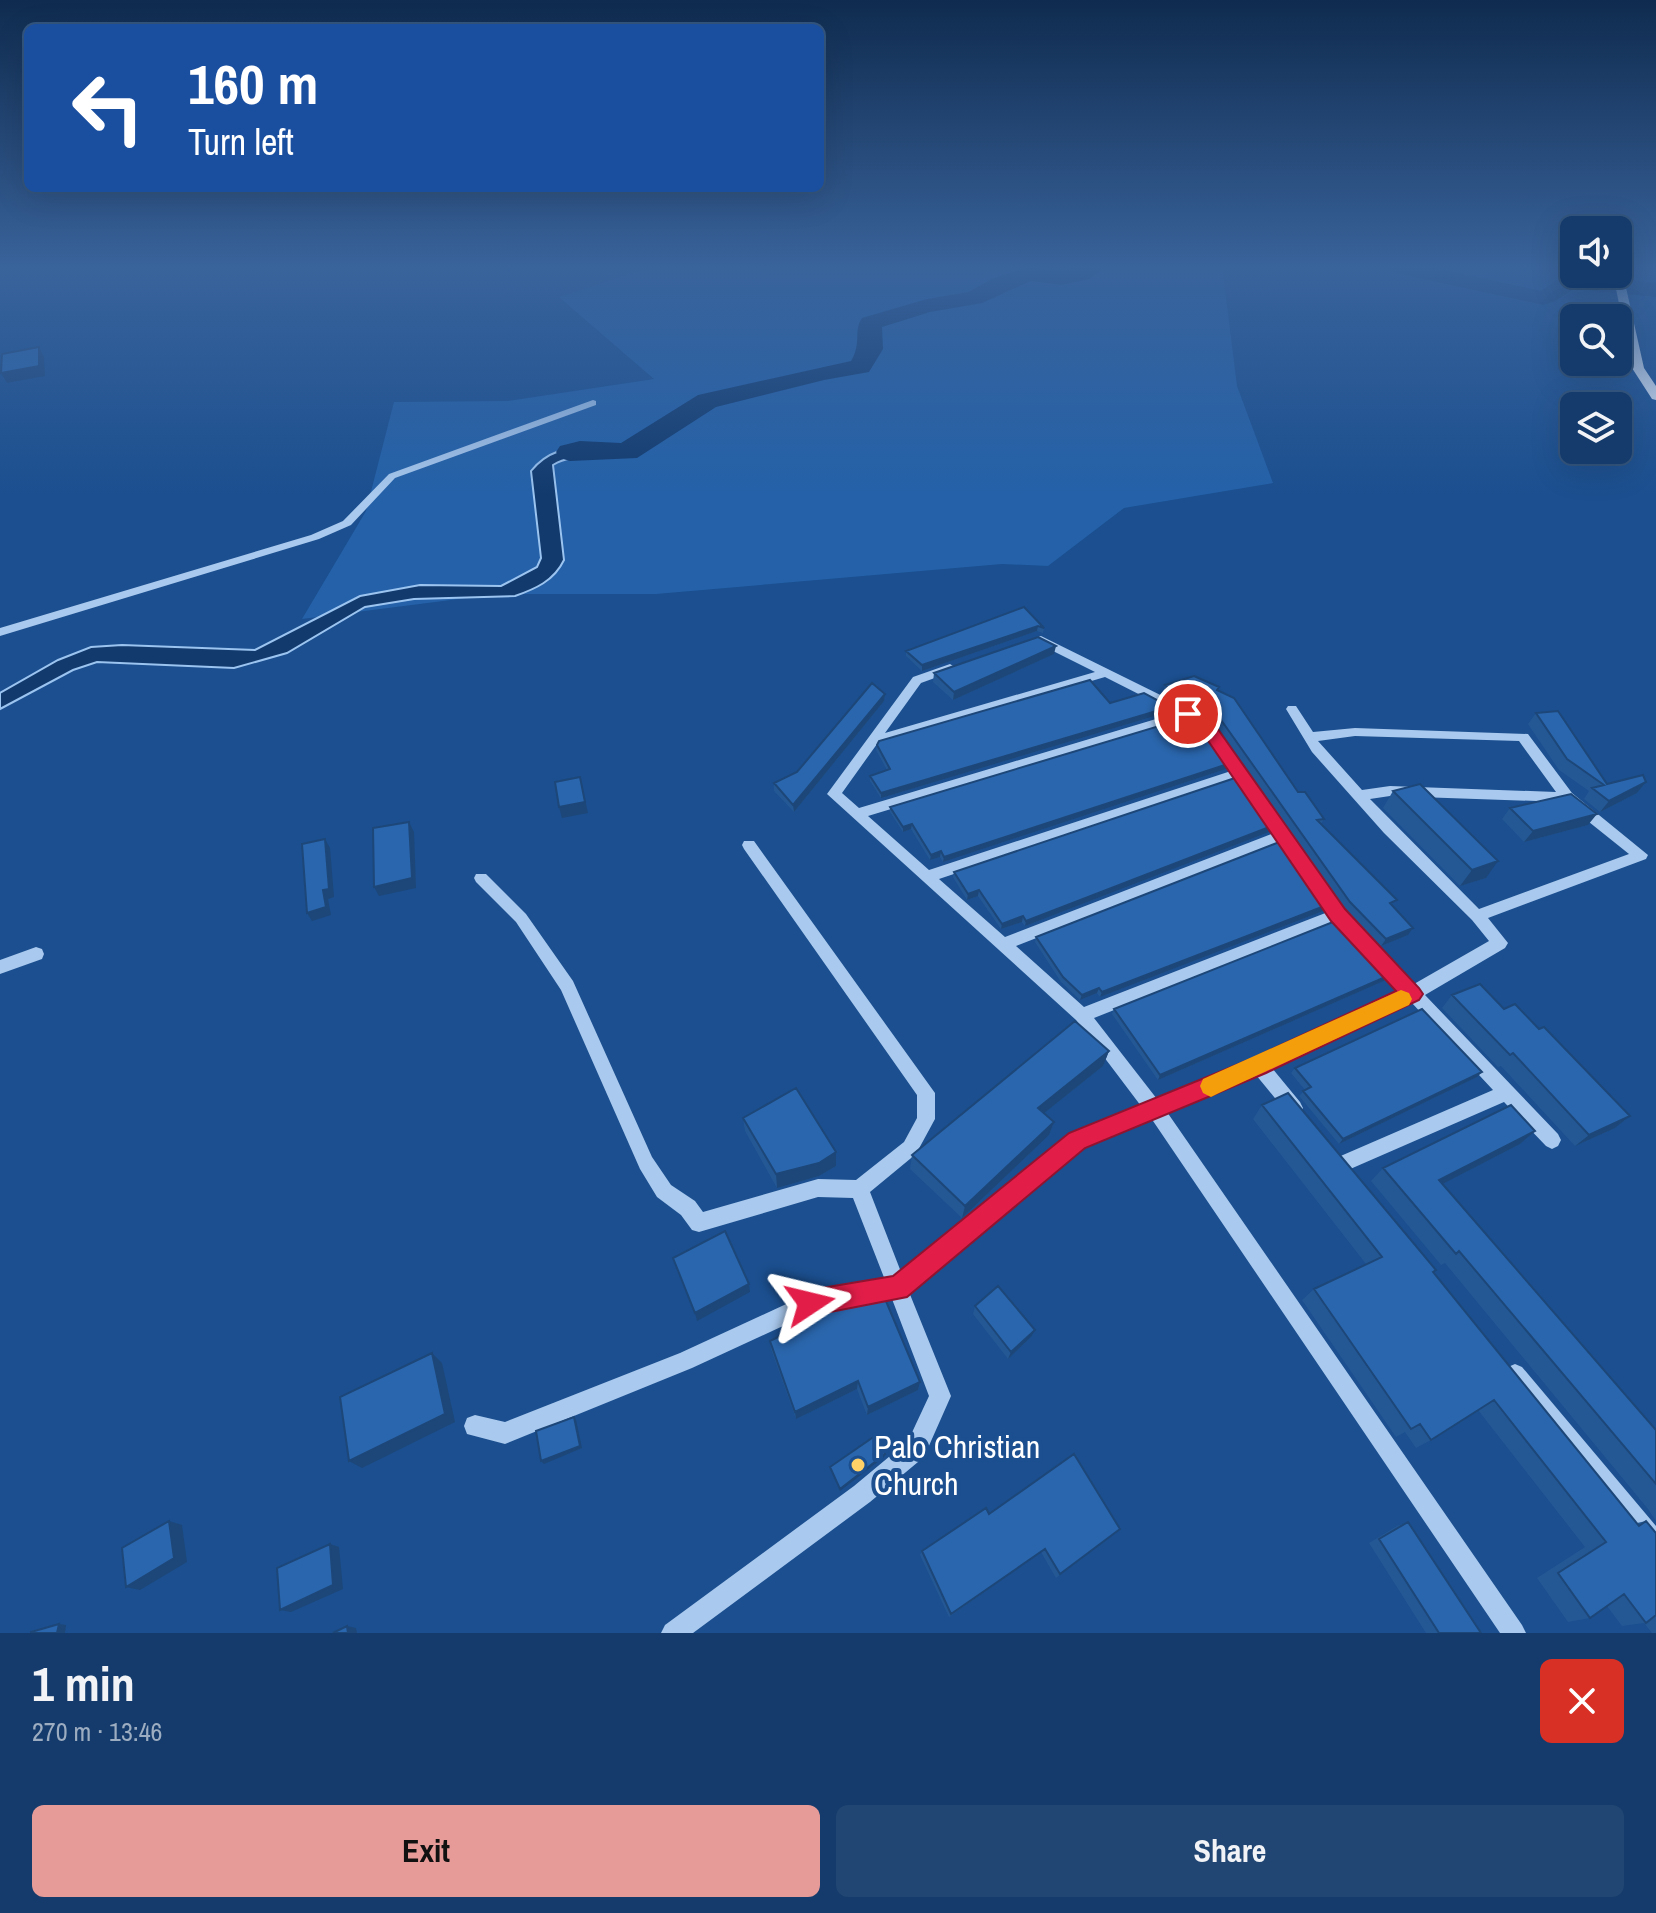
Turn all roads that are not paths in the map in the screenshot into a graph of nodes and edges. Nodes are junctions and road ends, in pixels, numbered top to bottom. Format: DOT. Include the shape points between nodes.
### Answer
graph roads {
  1 [pos="1633,342"];
  2 [pos="1656,396"];
  3 [pos="593,403"];
  4 [pos="0,632"];
  5 [pos="1025,643"];
  6 [pos="971,661"];
  7 [pos="1106,673"];
  8 [pos="1292,709"];
  9 [pos="1188,714"];
  10 [pos="1311,737"];
  11 [pos="873,741"];
  12 [pos="1240,773"];
  13 [pos="1360,795"];
  14 [pos="1567,797"];
  15 [pos="857,814"];
  16 [pos="1282,836"];
  17 [pos="749,845"];
  18 [pos="926,877"];
  19 [pos="481,878"];
  20 [pos="1338,915"];
  21 [pos="1477,916"];
  22 [pos="1002,945"];
  23 [pos="36,954"];
  24 [pos="0,967"];
  25 [pos="1412,994"];
  26 [pos="1082,1015"];
  27 [pos="1259,1066"];
  28 [pos="1506,1093"];
  29 [pos="1155,1110"];
  30 [pos="1305,1120"];
  31 [pos="1552,1140"];
  32 [pos="1342,1165"];
  33 [pos="859,1189"];
  34 [pos="898,1288"];
  35 [pos="1502,1358"];
  36 [pos="475,1426"];
  37 [pos="1656,1544"];
  38 [pos="673,1633"];
  39 [pos="1514,1633"];
  1 -- 2 [label="main road" via="1638,368"];
  3 -- 4 [label="street" via="392,476 347,523 315,537"];
  5 -- 7 [label="street" via="1038,638"];
  6 -- 11 [label="street" via="917,680"];
  7 -- 9 [label="street"];
  7 -- 11 [label="street"];
  8 -- 10 [label="street"];
  9 -- 12 [label="street" via="1204,722"];
  9 -- 15 [label="street"];
  10 -- 13 [label="street"];
  10 -- 14 [label="street" via="1355,732 1523,737"];
  11 -- 15 [label="street" via="834,794"];
  12 -- 16 [label="street"];
  12 -- 18 [label="street"];
  13 -- 14 [label="street" via="1390,791"];
  13 -- 21 [label="street"];
  14 -- 21 [label="street" via="1641,855"];
  15 -- 18 [label="street"];
  16 -- 20 [label="street"];
  16 -- 22 [label="street"];
  17 -- 33 [label="street" via="926,1093 926,1119 910,1148"];
  18 -- 22 [label="street"];
  19 -- 33 [label="street" via="521,918 567,986 646,1163 664,1191 699,1223 818,1188"];
  20 -- 25 [label="street"];
  20 -- 26 [label="street"];
  21 -- 25 [label="street" via="1500,943"];
  22 -- 26 [label="street"];
  23 -- 24 [label="street"];
  25 -- 27 [label="street"];
  25 -- 28 [label="street"];
  26 -- 29 [label="street"];
  27 -- 29 [label="street"];
  27 -- 30 [label="street"];
  28 -- 31 [label="street"];
  28 -- 32 [label="street"];
  29 -- 34 [label="street" via="1077,1140"];
  29 -- 39 [label="street"];
  33 -- 34 [label="street"];
  34 -- 36 [label="street" via="810,1303 685,1361 505,1433"];
  34 -- 38 [label="street" via="940,1396 916,1449"];
  35 -- 37 [label="street"];
}
